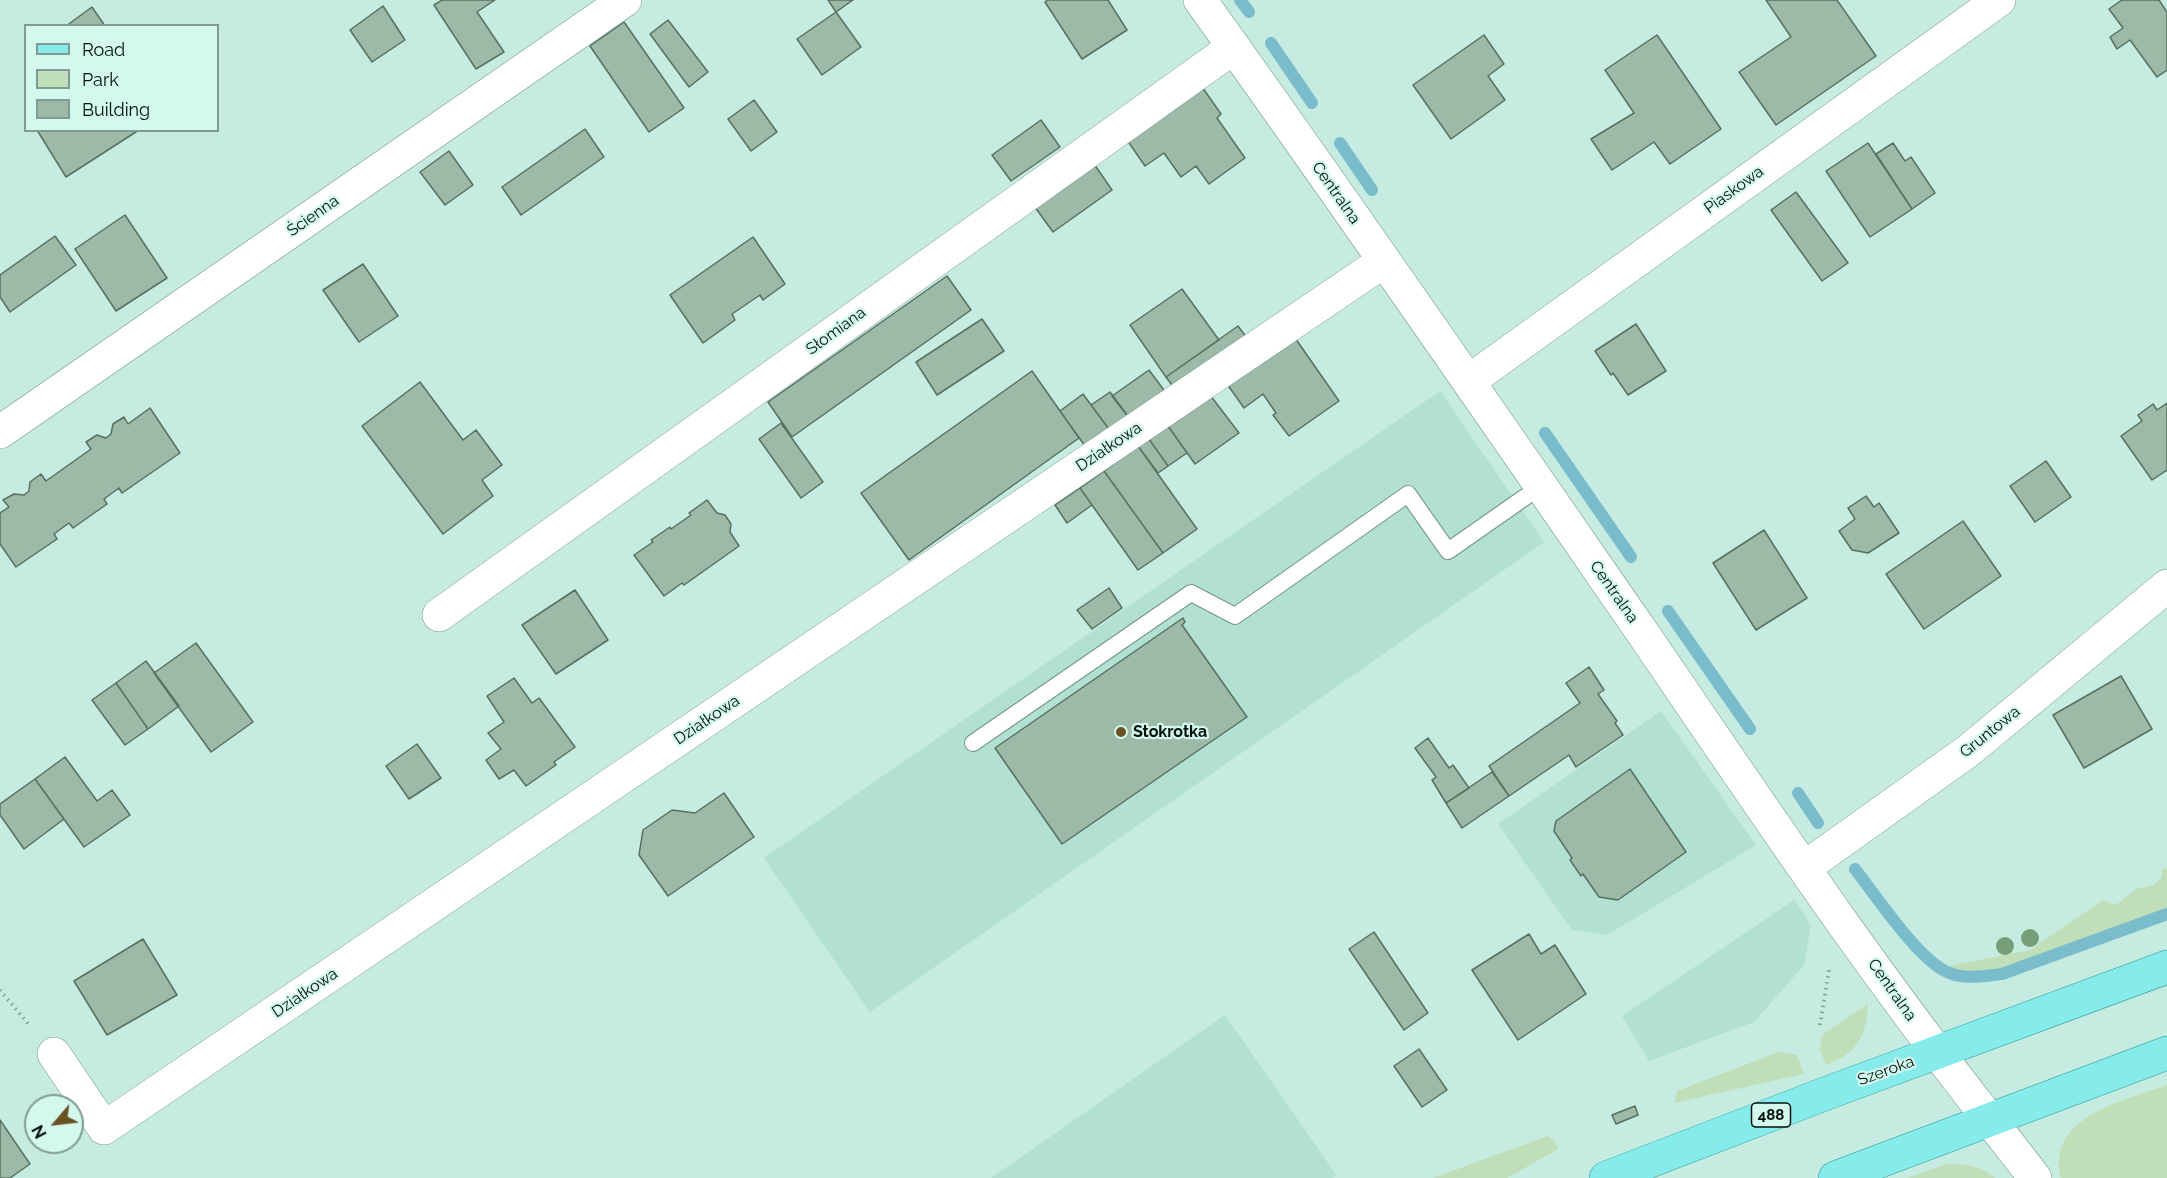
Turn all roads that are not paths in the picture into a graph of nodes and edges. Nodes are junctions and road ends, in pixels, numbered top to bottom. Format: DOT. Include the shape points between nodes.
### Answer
graph roads {
  1 [pos="625,0"];
  2 [pos="1200,0"];
  3 [pos="1999,0"];
  4 [pos="1234,47"];
  5 [pos="1384,261"];
  6 [pos="1469,381"];
  7 [pos="0,432"];
  8 [pos="1541,486"];
  9 [pos="2167,586"];
  10 [pos="439,615"];
  11 [pos="973,743"];
  12 [pos="1804,868"];
  13 [pos="2167,967"];
  14 [pos="1937,1052"];
  15 [pos="2167,1053"];
  16 [pos="54,1054"];
  17 [pos="1990,1120"];
  18 [pos="1606,1178"];
  19 [pos="1835,1178"];
  20 [pos="2035,1178"];
  1 -- 7 [label="street, Ścienna"];
  2 -- 4 [label="street, Centralna"];
  3 -- 6 [label="street, Piaskowa"];
  4 -- 5 [label="street, Centralna"];
  4 -- 10 [label="street, Słomiana"];
  5 -- 6 [label="street, Centralna"];
  5 -- 16 [label="street, Działkowa" via="104,1128"];
  6 -- 8 [label="street, Centralna"];
  8 -- 11 [label="lane" via="1448,551 1408,494 1234,616 1191,593"];
  8 -- 12 [label="street, Centralna"];
  9 -- 12 [label="street, Gruntowa" via="1968,751"];
  12 -- 14 [label="street, Centralna"];
  13 -- 14 [label="main road, Szeroka / 488"];
  14 -- 17 [label="street, Centralna"];
  14 -- 18 [label="main road, Szeroka / 488"];
  15 -- 17 [label="main road"];
  17 -- 19 [label="main road"];
  17 -- 20 [label="street, Centralna"];
}
